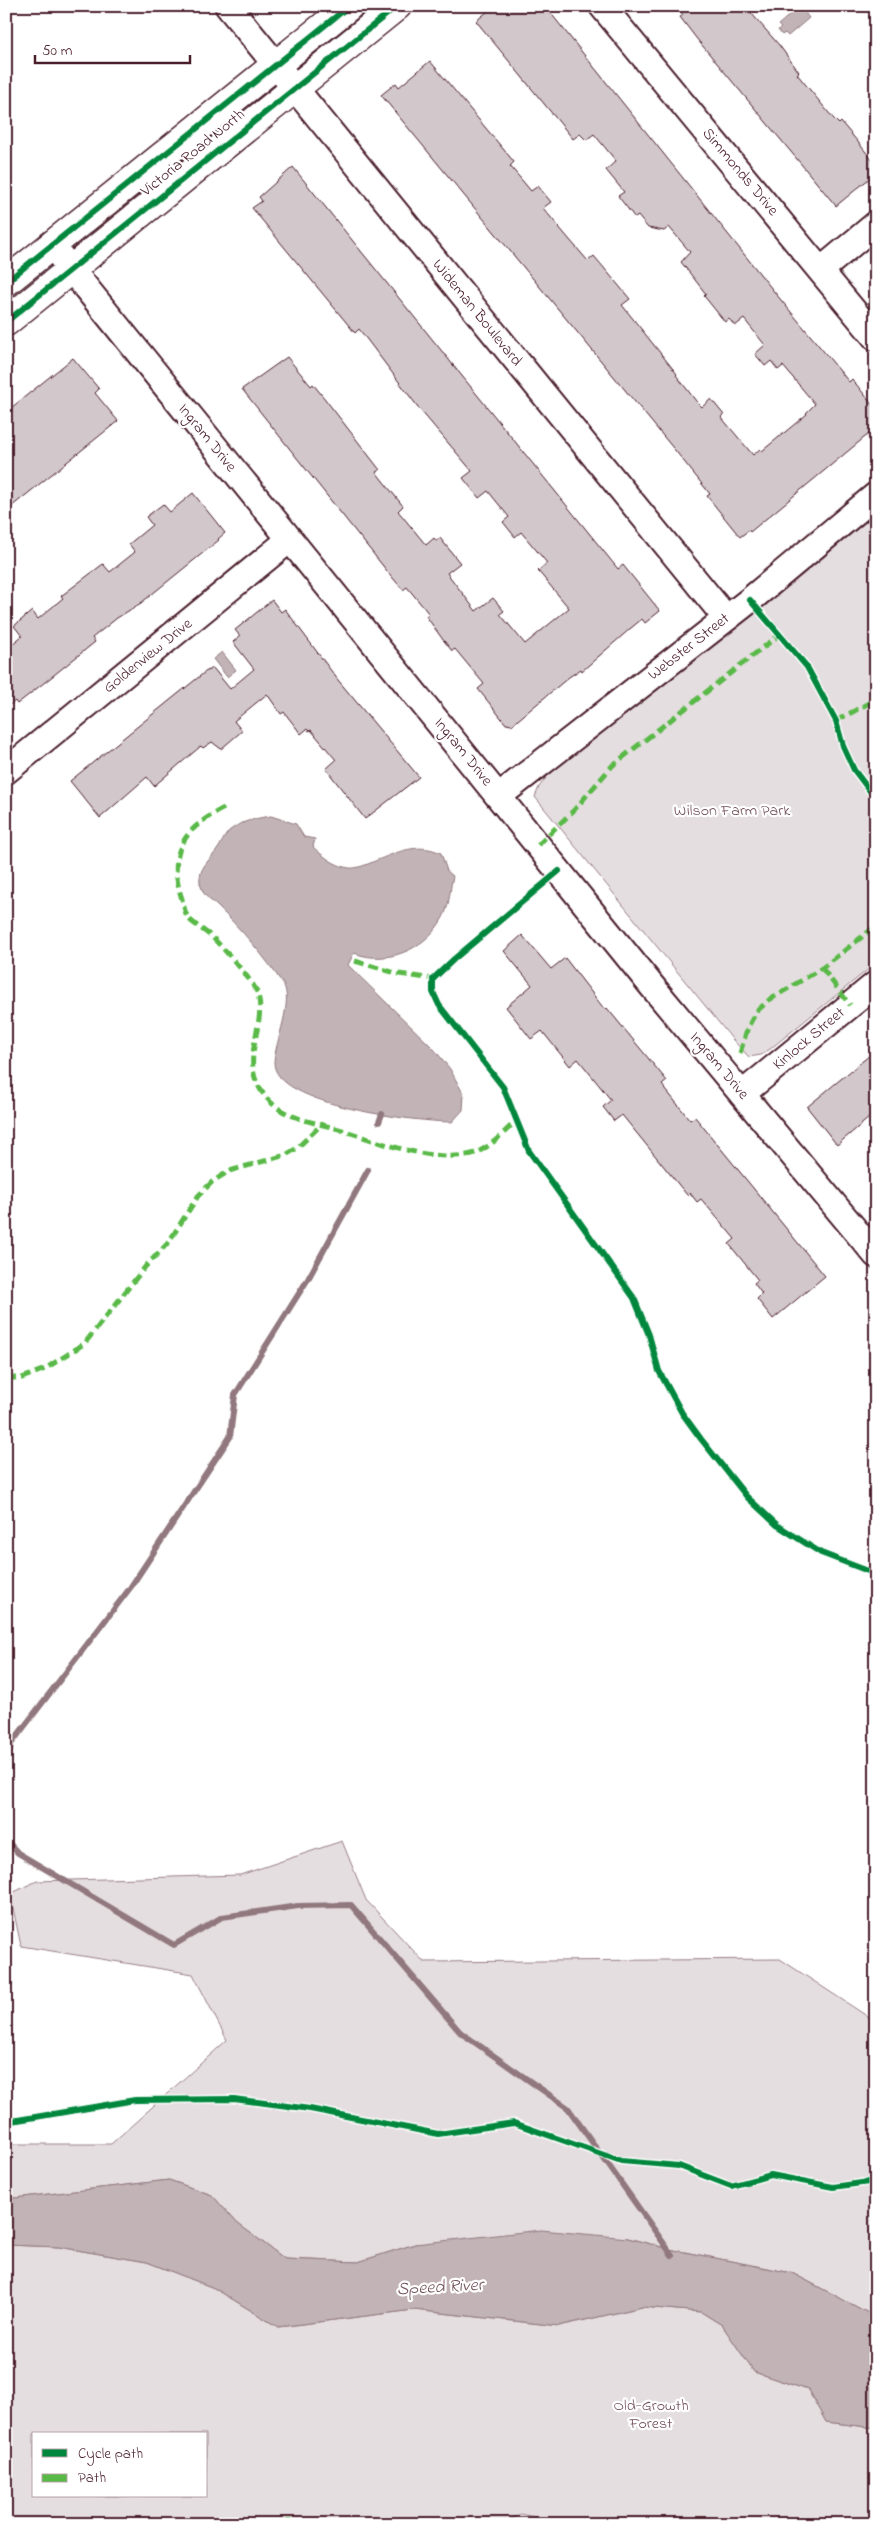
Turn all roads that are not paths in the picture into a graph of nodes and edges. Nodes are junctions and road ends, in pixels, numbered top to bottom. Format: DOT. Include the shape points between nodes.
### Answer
graph roads {
  1 [pos="228,6"];
  2 [pos="349,6"];
  3 [pos="397,6"];
  4 [pos="602,6"];
  5 [pos="275,65"];
  6 [pos="294,88"];
  7 [pos="876,224"];
  8 [pos="52,247"];
  9 [pos="71,270"];
  10 [pos="821,270"];
  11 [pos="6,282"];
  12 [pos="6,322"];
  13 [pos="876,338"];
  14 [pos="876,495"];
  15 [pos="289,540"];
  16 [pos="726,618"];
  17 [pos="6,771"];
  18 [pos="499,796"];
  19 [pos="876,984"];
  20 [pos="742,1094"];
  21 [pos="876,1255"];
  1 -- 5 [label="street, Wideman Boulevard"];
  2 -- 5 [label="main road, Victoria Road North"];
  3 -- 6 [label="main road, Victoria Road North"];
  4 -- 10 [label="street, Simmonds Drive"];
  5 -- 6 [label="street, Wideman Boulevard"];
  5 -- 8 [label="main road, Victoria Road North"];
  6 -- 9 [label="main road, Victoria Road North"];
  6 -- 16 [label="street, Wideman Boulevard"];
  7 -- 10 [label="street"];
  8 -- 9 [label="street, Ingram Drive"];
  8 -- 11 [label="main road, Victoria Road North"];
  9 -- 12 [label="main road, Victoria Road North"];
  9 -- 15 [label="street, Ingram Drive"];
  10 -- 13 [label="street, Simmonds Drive"];
  14 -- 16 [label="street, Webster Street"];
  15 -- 17 [label="street, Goldenview Drive"];
  15 -- 18 [label="street, Ingram Drive"];
  16 -- 18 [label="street, Webster Street"];
  18 -- 20 [label="street, Ingram Drive"];
  19 -- 20 [label="street, Kinlock Street"];
  20 -- 21 [label="street, Ingram Drive"];
}
